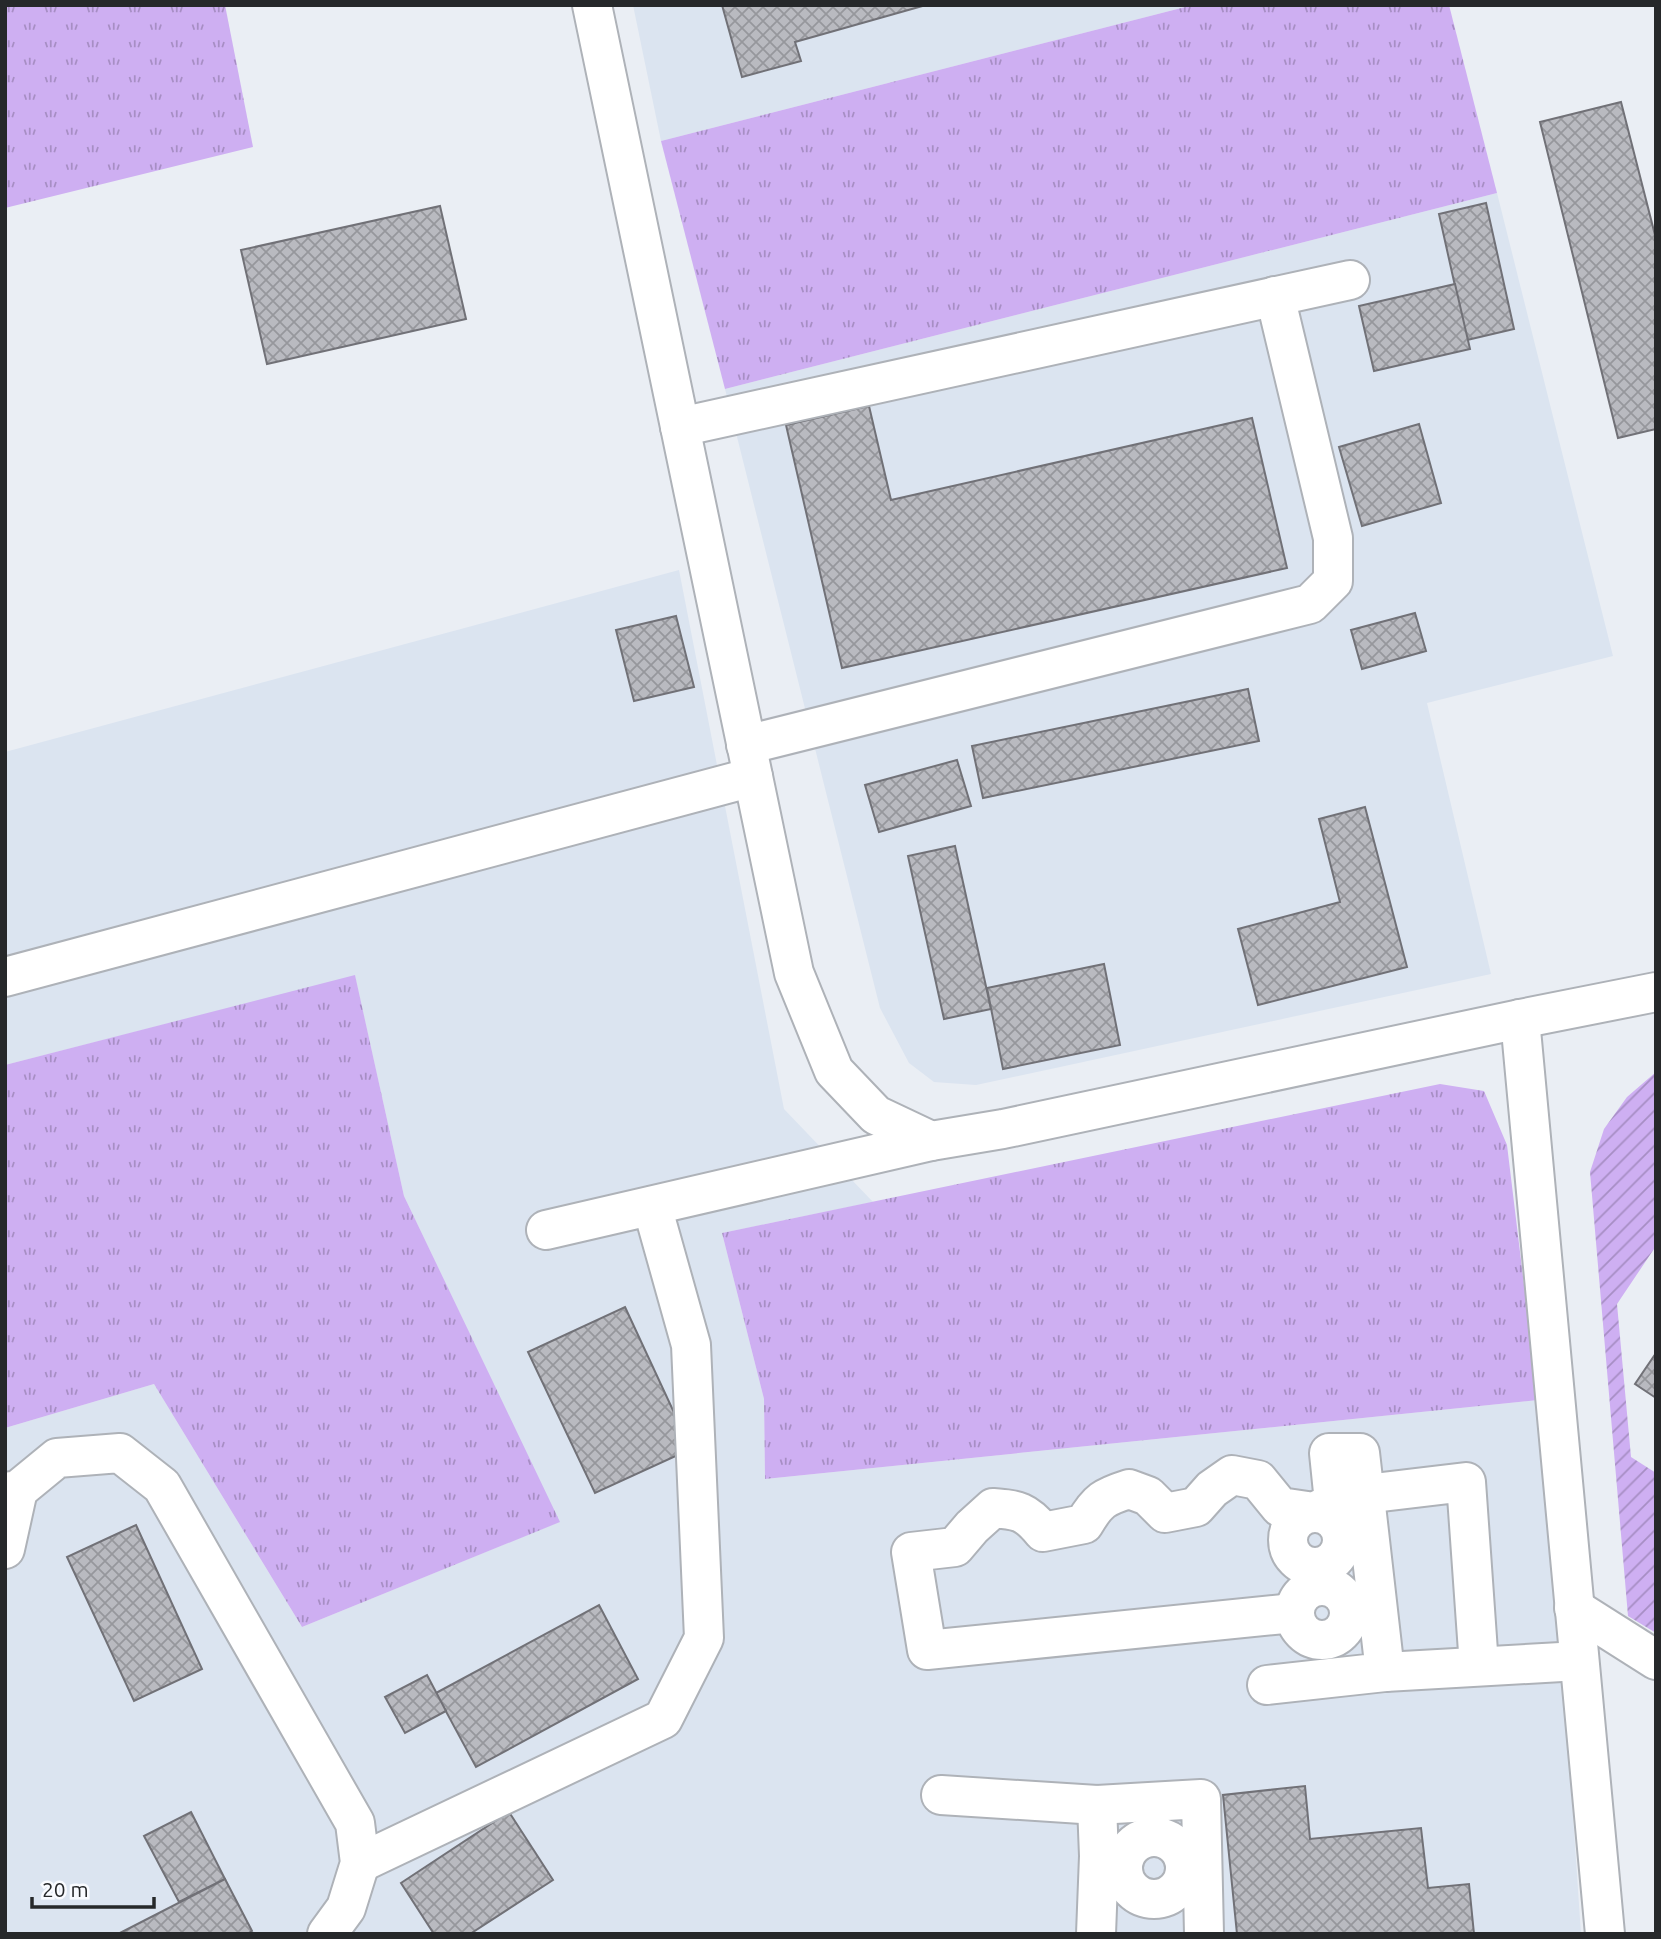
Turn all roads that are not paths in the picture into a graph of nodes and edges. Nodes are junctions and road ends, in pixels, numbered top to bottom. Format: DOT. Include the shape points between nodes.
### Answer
graph roads {
  1 [pos="592,5"];
  2 [pos="1350,280"];
  3 [pos="1275,296"];
  4 [pos="680,427"];
  5 [pos="750,761"];
  6 [pos="5,977"];
  7 [pos="1656,992"];
  8 [pos="1520,1019"];
  9 [pos="931,1140"];
  10 [pos="652,1206"];
  11 [pos="546,1230"];
  12 [pos="12,1491"];
  13 [pos="1365,1494"];
  14 [pos="5,1549"];
  15 [pos="1574,1608"];
  16 [pos="1294,1613"];
  17 [pos="1656,1660"];
  18 [pos="1579,1661"];
  19 [pos="1479,1666"];
  20 [pos="1385,1672"];
  21 [pos="1267,1685"];
  22 [pos="941,1795"];
  23 [pos="1097,1805"];
  24 [pos="1149,1820"];
  25 [pos="360,1863"];
  26 [pos="1150,1899"];
  27 [pos="327,1934"];
  28 [pos="1096,1934"];
  29 [pos="1121,1934"];
  30 [pos="1182,1934"];
  31 [pos="1204,1934"];
  32 [pos="1605,1934"];
  1 -- 4 [label="street"];
  2 -- 3 [label="street"];
  3 -- 4 [label="street"];
  3 -- 5 [label="street" via="1333,538 1333,581 1310,604"];
  4 -- 5 [label="street"];
  5 -- 6 [label="street"];
  5 -- 9 [label="street" via="794,973 834,1071 876,1115"];
  7 -- 8 [label="street"];
  8 -- 9 [label="street" via="1003,1129"];
  8 -- 15 [label="street"];
  9 -- 10 [label="street"];
  10 -- 11 [label="street"];
  10 -- 25 [label="street" via="691,1345 704,1637 663,1719"];
  12 -- 14 [label="street"];
  12 -- 25 [label="street" via="57,1458 120,1453 162,1486 355,1823"];
  13 -- 16 [label="street" via="1360,1453 1329,1453 1334,1502 1314,1512 1280,1507 1258,1480 1232,1475 1196,1507 1165,1513 1148,1496 1129,1489 1105,1497 1084,1524 1043,1532 1015,1510 993,1508 955,1547 911,1552 928,1650"];
  13 -- 19 [label="street" via="1466,1482"];
  13 -- 20 [label="street"];
  15 -- 17 [label="street"];
  15 -- 18 [label="street"];
  18 -- 19 [label="street"];
  18 -- 32 [label="street"];
  19 -- 20 [label="street"];
  20 -- 21 [label="street"];
  22 -- 23 [label="street"];
  23 -- 24 [label="street"];
  23 -- 28 [label="street"];
  24 -- 26 [label="street" via="1160,1838 1178,1849 1185,1869 1172,1894"];
  24 -- 31 [label="street" via="1201,1800"];
  25 -- 27 [label="street" via="346,1908"];
  26 -- 29 [label="street" via="1129,1910"];
  26 -- 30 [label="street" via="1175,1912"];
}
